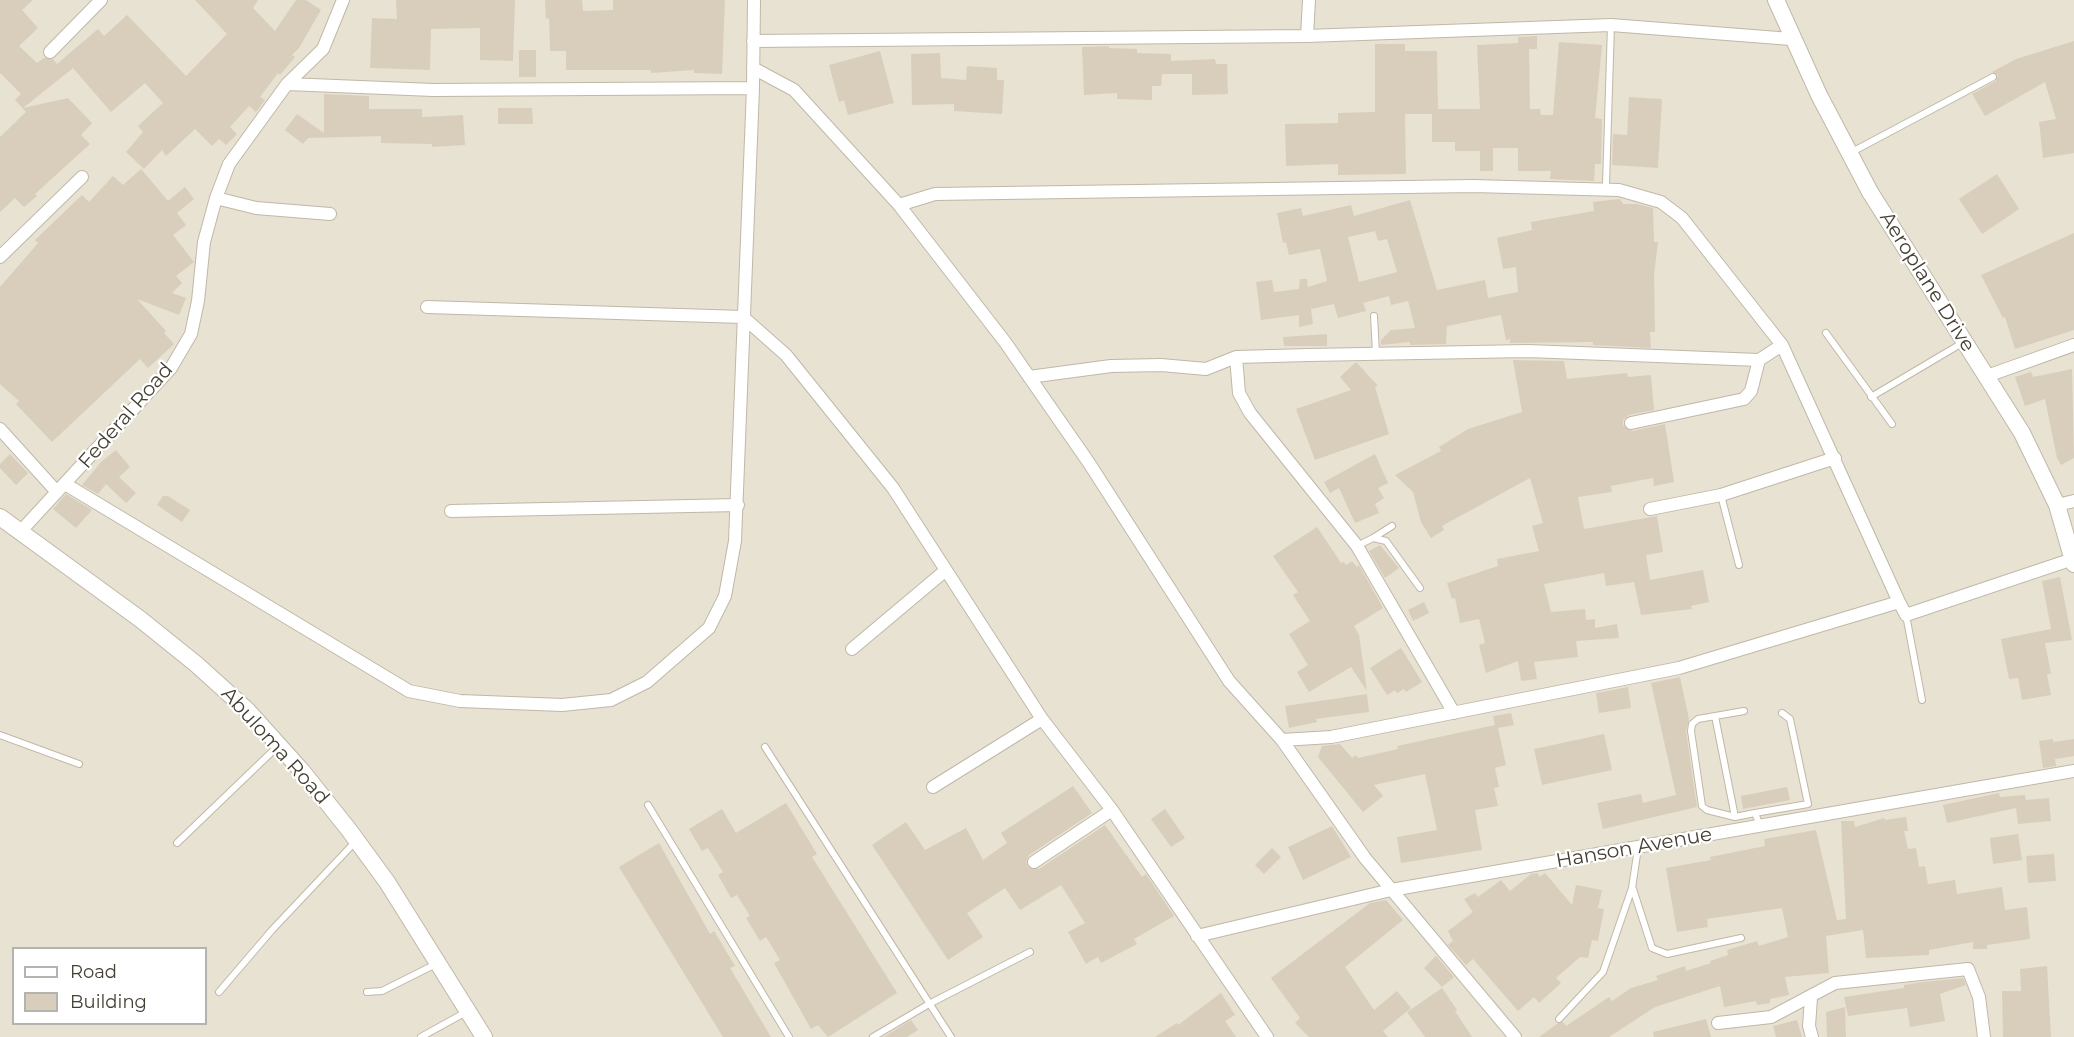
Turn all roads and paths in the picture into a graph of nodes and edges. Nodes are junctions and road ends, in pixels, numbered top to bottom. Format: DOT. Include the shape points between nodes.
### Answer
graph roads {
  1 [pos="101,0"];
  2 [pos="344,0"];
  3 [pos="754,0"];
  4 [pos="1309,0"];
  5 [pos="1776,0"];
  6 [pos="1611,25"];
  7 [pos="1307,36"];
  8 [pos="1791,39"];
  9 [pos="753,41"];
  10 [pos="51,52"];
  11 [pos="753,68"];
  12 [pos="1993,77"];
  13 [pos="287,84"];
  14 [pos="753,88"];
  15 [pos="1850,153"];
  16 [pos="82,177"];
  17 [pos="1606,184"];
  18 [pos="216,198"];
  19 [pos="899,205"];
  20 [pos="330,214"];
  21 [pos="0,257"];
  22 [pos="427,307"];
  23 [pos="1374,316"];
  24 [pos="743,317"];
  25 [pos="1826,333"];
  26 [pos="1964,342"];
  27 [pos="1782,345"];
  28 [pos="2074,345"];
  29 [pos="1376,354"];
  30 [pos="1236,357"];
  31 [pos="1759,360"];
  32 [pos="1987,376"];
  33 [pos="1029,377"];
  34 [pos="1871,397"];
  35 [pos="1631,423"];
  36 [pos="1892,424"];
  37 [pos="0,429"];
  38 [pos="1834,458"];
  39 [pos="61,488"];
  40 [pos="1721,495"];
  41 [pos="2066,503"];
  42 [pos="738,505"];
  43 [pos="1650,509"];
  44 [pos="451,511"];
  45 [pos="0,516"];
  46 [pos="1392,526"];
  47 [pos="21,532"];
  48 [pos="1372,538"];
  49 [pos="1357,546"];
  50 [pos="2073,562"];
  51 [pos="1739,565"];
  52 [pos="946,570"];
  53 [pos="1420,588"];
  54 [pos="1899,602"];
  55 [pos="1906,615"];
  56 [pos="852,649"];
  57 [pos="1922,700"];
  58 [pos="1744,711"];
  59 [pos="1454,713"];
  60 [pos="1782,714"];
  61 [pos="1715,716"];
  62 [pos="1042,720"];
  63 [pos="0,735"];
  64 [pos="1282,741"];
  65 [pos="279,745"];
  66 [pos="765,747"];
  67 [pos="79,764"];
  68 [pos="2074,771"];
  69 [pos="933,787"];
  70 [pos="648,805"];
  71 [pos="1112,810"];
  72 [pos="1755,813"];
  73 [pos="1735,817"];
  74 [pos="1760,826"];
  75 [pos="357,840"];
  76 [pos="177,843"];
  77 [pos="1638,848"];
  78 [pos="1034,862"];
  79 [pos="1632,888"];
  80 [pos="1391,890"];
  81 [pos="1197,936"];
  82 [pos="1741,938"];
  83 [pos="1030,952"];
  84 [pos="439,963"];
  85 [pos="219,992"];
  86 [pos="367,992"];
  87 [pos="1811,998"];
  88 [pos="929,1004"];
  89 [pos="468,1011"];
  90 [pos="1559,1019"];
  91 [pos="1718,1023"];
  92 [pos="421,1037"];
  93 [pos="484,1037"];
  94 [pos="789,1037"];
  95 [pos="873,1037"];
  96 [pos="951,1037"];
  97 [pos="1267,1037"];
  98 [pos="1515,1037"];
  99 [pos="1812,1037"];
  100 [pos="1984,1037"];
  1 -- 10 [label="street"];
  2 -- 13 [label="street, Federal Road" via="323,49"];
  3 -- 9 [label="street"];
  4 -- 7 [label="street"];
  5 -- 8 [label="street, Aeroplane Drive"];
  6 -- 7 [label="street"];
  6 -- 8 [label="street"];
  6 -- 17 [label="lane"];
  7 -- 9 [label="street"];
  8 -- 15 [label="street, Aeroplane Drive"];
  9 -- 11 [label="street"];
  11 -- 14 [label="street"];
  11 -- 19 [label="street" via="794,90"];
  12 -- 15 [label="lane"];
  13 -- 14 [label="street" via="433,90"];
  13 -- 18 [label="street, Federal Road" via="229,164"];
  14 -- 24 [label="street"];
  15 -- 26 [label="street, Aeroplane Drive" via="1870,192"];
  16 -- 21 [label="street"];
  18 -- 20 [label="street" via="256,208"];
  18 -- 39 [label="street, Federal Road" via="204,242 191,334 171,368"];
  19 -- 27 [label="street" via="935,194 1461,186 1619,190 1660,202 1682,218"];
  19 -- 33 [label="street"];
  22 -- 24 [label="street"];
  23 -- 29 [label="lane"];
  24 -- 42 [label="street"];
  24 -- 52 [label="street" via="786,355 893,488"];
  25 -- 34 [label="lane"];
  26 -- 32 [label="street, Aeroplane Drive"];
  26 -- 34 [label="lane"];
  27 -- 31 [label="street"];
  27 -- 38 [label="street"];
  28 -- 32 [label="street"];
  29 -- 30 [label="street"];
  29 -- 31 [label="street" via="1528,351"];
  30 -- 33 [label="street" via="1206,369 1111,366"];
  30 -- 49 [label="street" via="1239,393 1250,413"];
  31 -- 35 [label="street" via="1751,391 1744,399"];
  32 -- 41 [label="street, Aeroplane Drive"];
  33 -- 64 [label="street" via="1229,681"];
  34 -- 36 [label="lane"];
  37 -- 39 [label="street"];
  38 -- 40 [label="street"];
  38 -- 54 [label="street"];
  39 -- 42 [label="street" via="409,691 460,701 550,704 611,700 647,682 709,628 725,596"];
  39 -- 47 [label="street, Federal Road"];
  40 -- 43 [label="street"];
  40 -- 51 [label="lane"];
  41 -- 50 [label="street, Aeroplane Drive"];
  42 -- 44 [label="street"];
  45 -- 47 [label="street, Abuloma Road"];
  46 -- 48 [label="lane"];
  47 -- 65 [label="street, Abuloma Road" via="196,664"];
  48 -- 49 [label="lane"];
  48 -- 53 [label="lane" via="1386,541"];
  49 -- 59 [label="street"];
  50 -- 55 [label="street"];
  52 -- 56 [label="street"];
  52 -- 62 [label="street"];
  54 -- 55 [label="street"];
  54 -- 59 [label="street" via="1679,668"];
  55 -- 57 [label="lane"];
  58 -- 61 [label="lane"];
  59 -- 64 [label="street" via="1331,737"];
  60 -- 72 [label="lane" via="1790,719 1808,804"];
  61 -- 73 [label="lane"];
  61 -- 73 [label="lane" via="1692,724 1702,806"];
  62 -- 69 [label="street"];
  62 -- 71 [label="street"];
  63 -- 67 [label="lane"];
  64 -- 80 [label="street"];
  65 -- 75 [label="street, Abuloma Road"];
  65 -- 76 [label="lane"];
  66 -- 88 [label="lane"];
  68 -- 74 [label="street, Hanson Avenue"];
  70 -- 94 [label="lane"];
  71 -- 78 [label="street"];
  71 -- 81 [label="street"];
  72 -- 73 [label="lane"];
  72 -- 74 [label="lane"];
  74 -- 77 [label="street, Hanson Avenue"];
  75 -- 84 [label="street, Abuloma Road"];
  75 -- 85 [label="lane"];
  77 -- 79 [label="lane"];
  77 -- 80 [label="street, Hanson Avenue"];
  79 -- 82 [label="lane" via="1652,948 1667,954"];
  79 -- 90 [label="lane" via="1603,972"];
  80 -- 81 [label="street, Hanson Avenue"];
  80 -- 98 [label="street"];
  81 -- 97 [label="street"];
  83 -- 88 [label="lane"];
  84 -- 86 [label="lane" via="382,991"];
  84 -- 89 [label="street, Abuloma Road"];
  87 -- 91 [label="street" via="1771,1017"];
  87 -- 99 [label="street"];
  87 -- 100 [label="street" via="1835,983 1968,969 1979,997"];
  88 -- 95 [label="lane"];
  88 -- 96 [label="lane"];
  89 -- 92 [label="lane"];
  89 -- 93 [label="street, Abuloma Road"];
}
